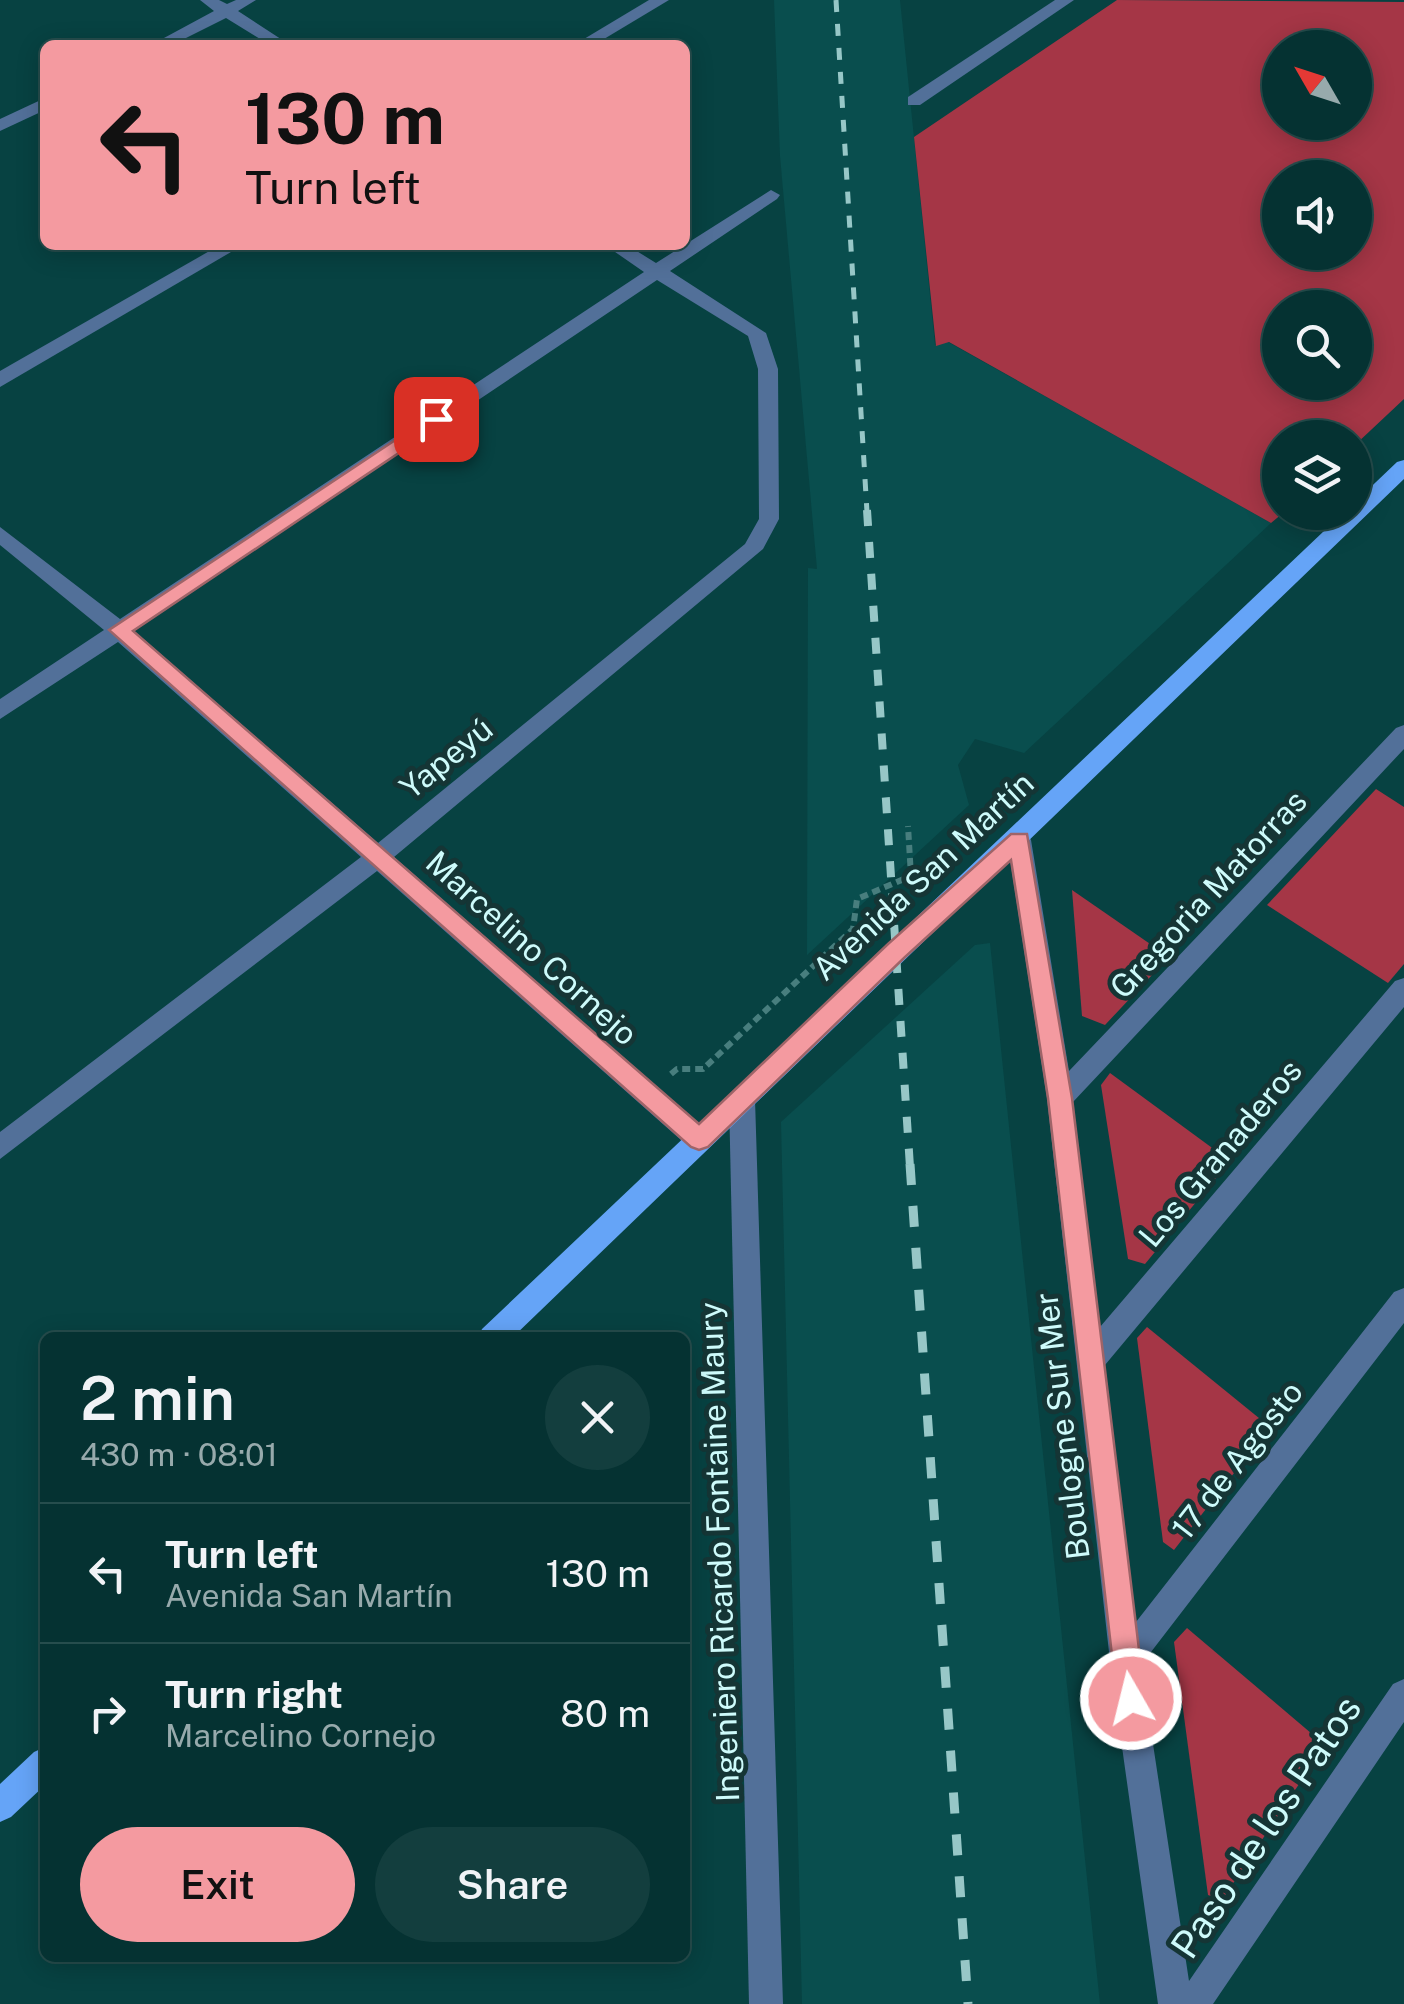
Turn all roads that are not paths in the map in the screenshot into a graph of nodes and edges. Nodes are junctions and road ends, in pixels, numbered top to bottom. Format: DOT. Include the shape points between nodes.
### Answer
graph roads {
  1 [pos="208,0"];
  2 [pos="248,0"];
  3 [pos="661,0"];
  4 [pos="1066,0"];
  5 [pos="226,11"];
  6 [pos="170,40"];
  7 [pos="274,40"];
  8 [pos="591,40"];
  9 [pos="914,101"];
  10 [pos="40,106"];
  11 [pos="0,126"];
  12 [pos="771,195"];
  13 [pos="225,250"];
  14 [pos="622,250"];
  15 [pos="658,272"];
  16 [pos="0,380"];
  17 [pos="1404,468"];
  18 [pos="0,534"];
  19 [pos="119,630"];
  20 [pos="0,710"];
  21 [pos="1404,734"];
  22 [pos="1019,840"];
  23 [pos="379,856"];
  24 [pos="1404,989"];
  25 [pos="742,1098"];
  26 [pos="1060,1098"];
  27 [pos="699,1140"];
  28 [pos="0,1147"];
  29 [pos="1404,1301"];
  30 [pos="498,1332"];
  31 [pos="1089,1362"];
  32 [pos="1126,1661"];
  33 [pos="1404,1695"];
  34 [pos="40,1768"];
  35 [pos="0,1806"];
  36 [pos="766,2004"];
  37 [pos="1175,2004"];
  38 [pos="1194,2004"];
  1 -- 5 [label="street"];
  2 -- 5 [label="street"];
  3 -- 8 [label="street"];
  4 -- 9 [label="street"];
  5 -- 6 [label="street"];
  5 -- 7 [label="street"];
  10 -- 11 [label="street"];
  12 -- 15 [label="street"];
  13 -- 16 [label="street"];
  14 -- 15 [label="street"];
  15 -- 19 [label="street"];
  15 -- 23 [label="street, Yapeyú" via="756,334 768,368 769,519 753,550"];
  17 -- 22 [label="main road, Avenida San Martín"];
  18 -- 19 [label="street, Marcelino Cornejo"];
  19 -- 20 [label="street"];
  19 -- 23 [label="street, Marcelino Cornejo"];
  21 -- 26 [label="street, Gregoria Matorras"];
  22 -- 25 [label="main road, Avenida San Martín"];
  22 -- 26 [label="street, Boulogne Sur Mer"];
  23 -- 27 [label="street, Marcelino Cornejo"];
  23 -- 28 [label="street, Yapeyú"];
  24 -- 31 [label="street, Los Granaderos"];
  25 -- 27 [label="main road, Avenida San Martín"];
  25 -- 36 [label="street, Ingeniero Ricardo Fontaine Maury"];
  26 -- 31 [label="street, Boulogne Sur Mer"];
  27 -- 30 [label="main road, Avenida San Martín"];
  29 -- 32 [label="street, 17 de Agosto"];
  31 -- 32 [label="street, Boulogne Sur Mer"];
  32 -- 37 [label="street, Boulogne Sur Mer"];
  33 -- 38 [label="street, Paso de los Patos"];
  34 -- 35 [label="main road"];
}
